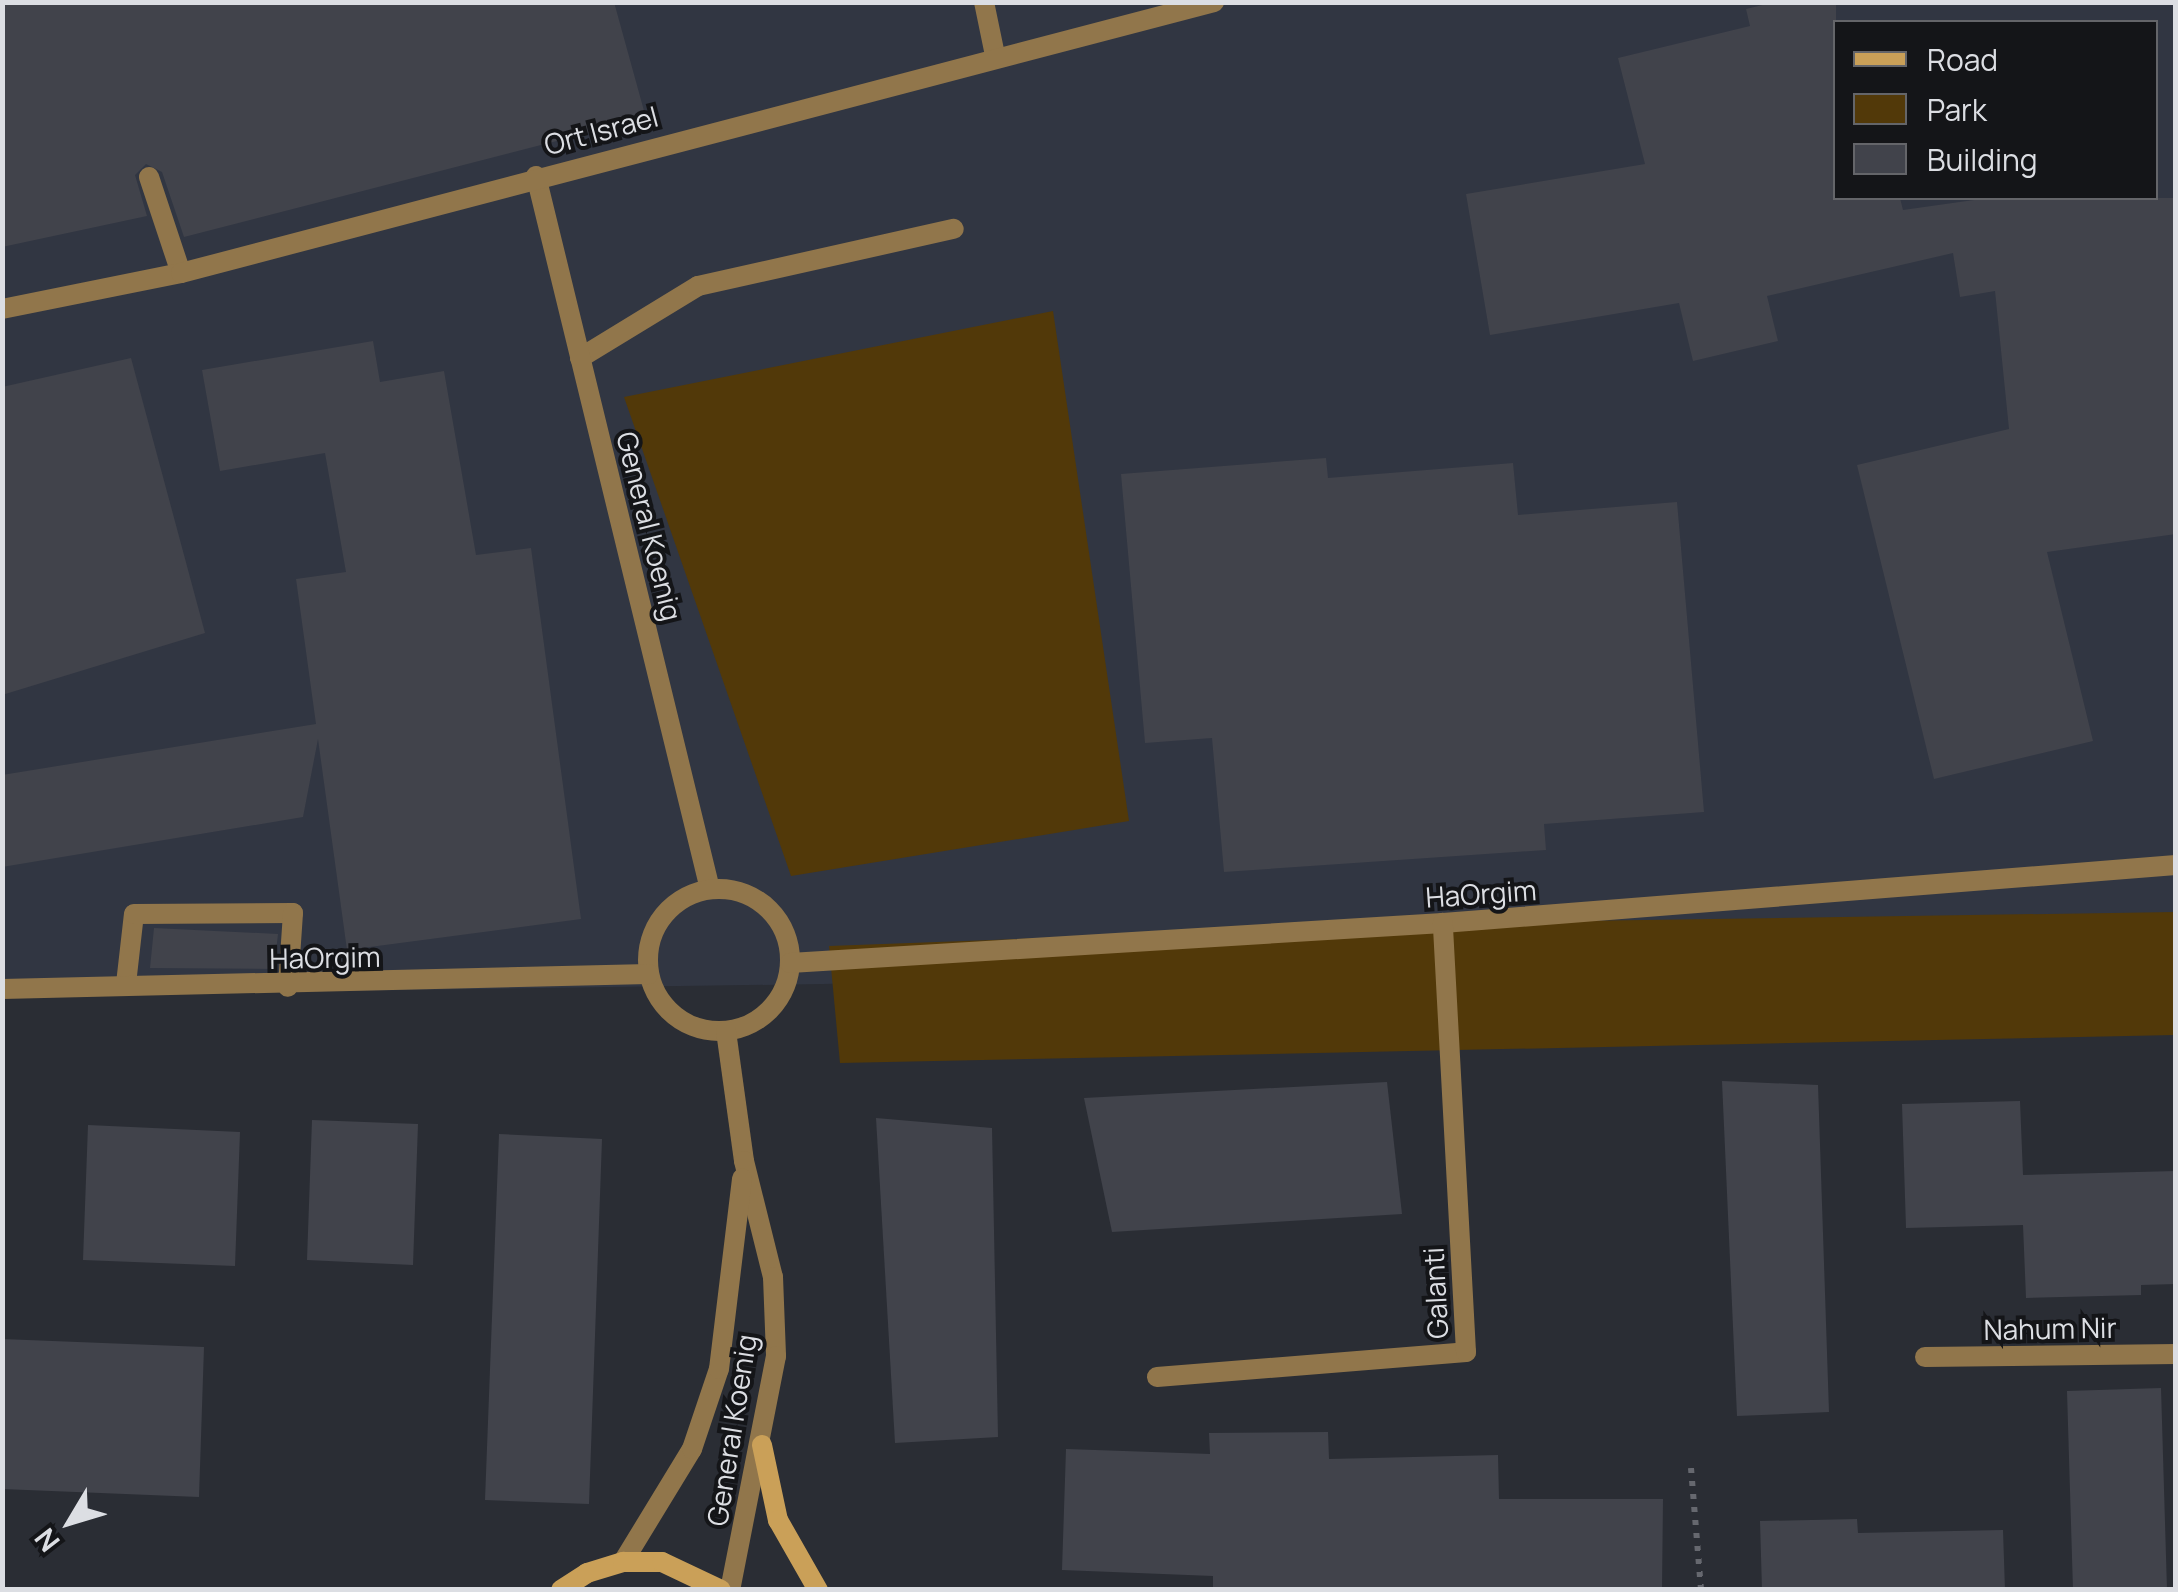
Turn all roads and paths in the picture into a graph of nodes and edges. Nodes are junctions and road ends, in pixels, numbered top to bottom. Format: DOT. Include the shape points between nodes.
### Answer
graph roads {
  1 [pos="984,2"];
  2 [pos="1214,2"];
  3 [pos="996,55"];
  4 [pos="536,176"];
  5 [pos="149,177"];
  6 [pos="954,229"];
  7 [pos="181,273"];
  8 [pos="2,309"];
  9 [pos="580,358"];
  10 [pos="2176,865"];
  11 [pos="710,889"];
  12 [pos="1443,924"];
  13 [pos="790,962"];
  14 [pos="649,974"];
  15 [pos="126,984"];
  16 [pos="288,987"];
  17 [pos="2,990"];
  18 [pos="726,1032"];
  19 [pos="744,1161"];
  20 [pos="2176,1354"];
  21 [pos="1925,1357"];
  22 [pos="1158,1376"];
  23 [pos="762,1445"];
  24 [pos="1691,1468"];
  25 [pos="623,1562"];
  26 [pos="561,1590"];
  27 [pos="721,1590"];
  28 [pos="730,1590"];
  29 [pos="818,1590"];
  30 [pos="1701,1590"];
  1 -- 3 [label="street"];
  2 -- 3 [label="street, Ort Israel"];
  3 -- 4 [label="street, Ort Israel"];
  4 -- 7 [label="street, Ort Israel"];
  4 -- 9 [label="street, General Koenig"];
  5 -- 7 [label="street"];
  6 -- 9 [label="street" via="698,286"];
  7 -- 8 [label="street, Ort Israel"];
  9 -- 11 [label="street, General Koenig"];
  10 -- 12 [label="street, HaOrgim"];
  11 -- 13 [label="street" via="730,890 766,907 780,923"];
  11 -- 14 [label="street" via="674,904 661,919 652,935"];
  12 -- 13 [label="street, HaOrgim"];
  12 -- 22 [label="street, Galanti" via="1466,1352"];
  13 -- 18 [label="street" via="778,1001 746,1027"];
  14 -- 16 [label="street, HaOrgim"];
  14 -- 18 [label="street" via="676,1018"];
  15 -- 16 [label="street, HaOrgim"];
  15 -- 16 [label="street" via="134,914 293,913"];
  15 -- 17 [label="street, HaOrgim"];
  18 -- 19 [label="street, General Koenig"];
  19 -- 23 [label="street, General Koenig" via="773,1278 776,1356"];
  19 -- 25 [label="street, General Koenig" via="719,1369 692,1449"];
  20 -- 21 [label="street, Nahum Nir"];
  23 -- 28 [label="street, General Koenig"];
  23 -- 29 [label="street" via="778,1520"];
  24 -- 30 [label="path"];
  25 -- 26 [label="street" via="586,1572"];
  25 -- 27 [label="street" via="662,1562"];
}
